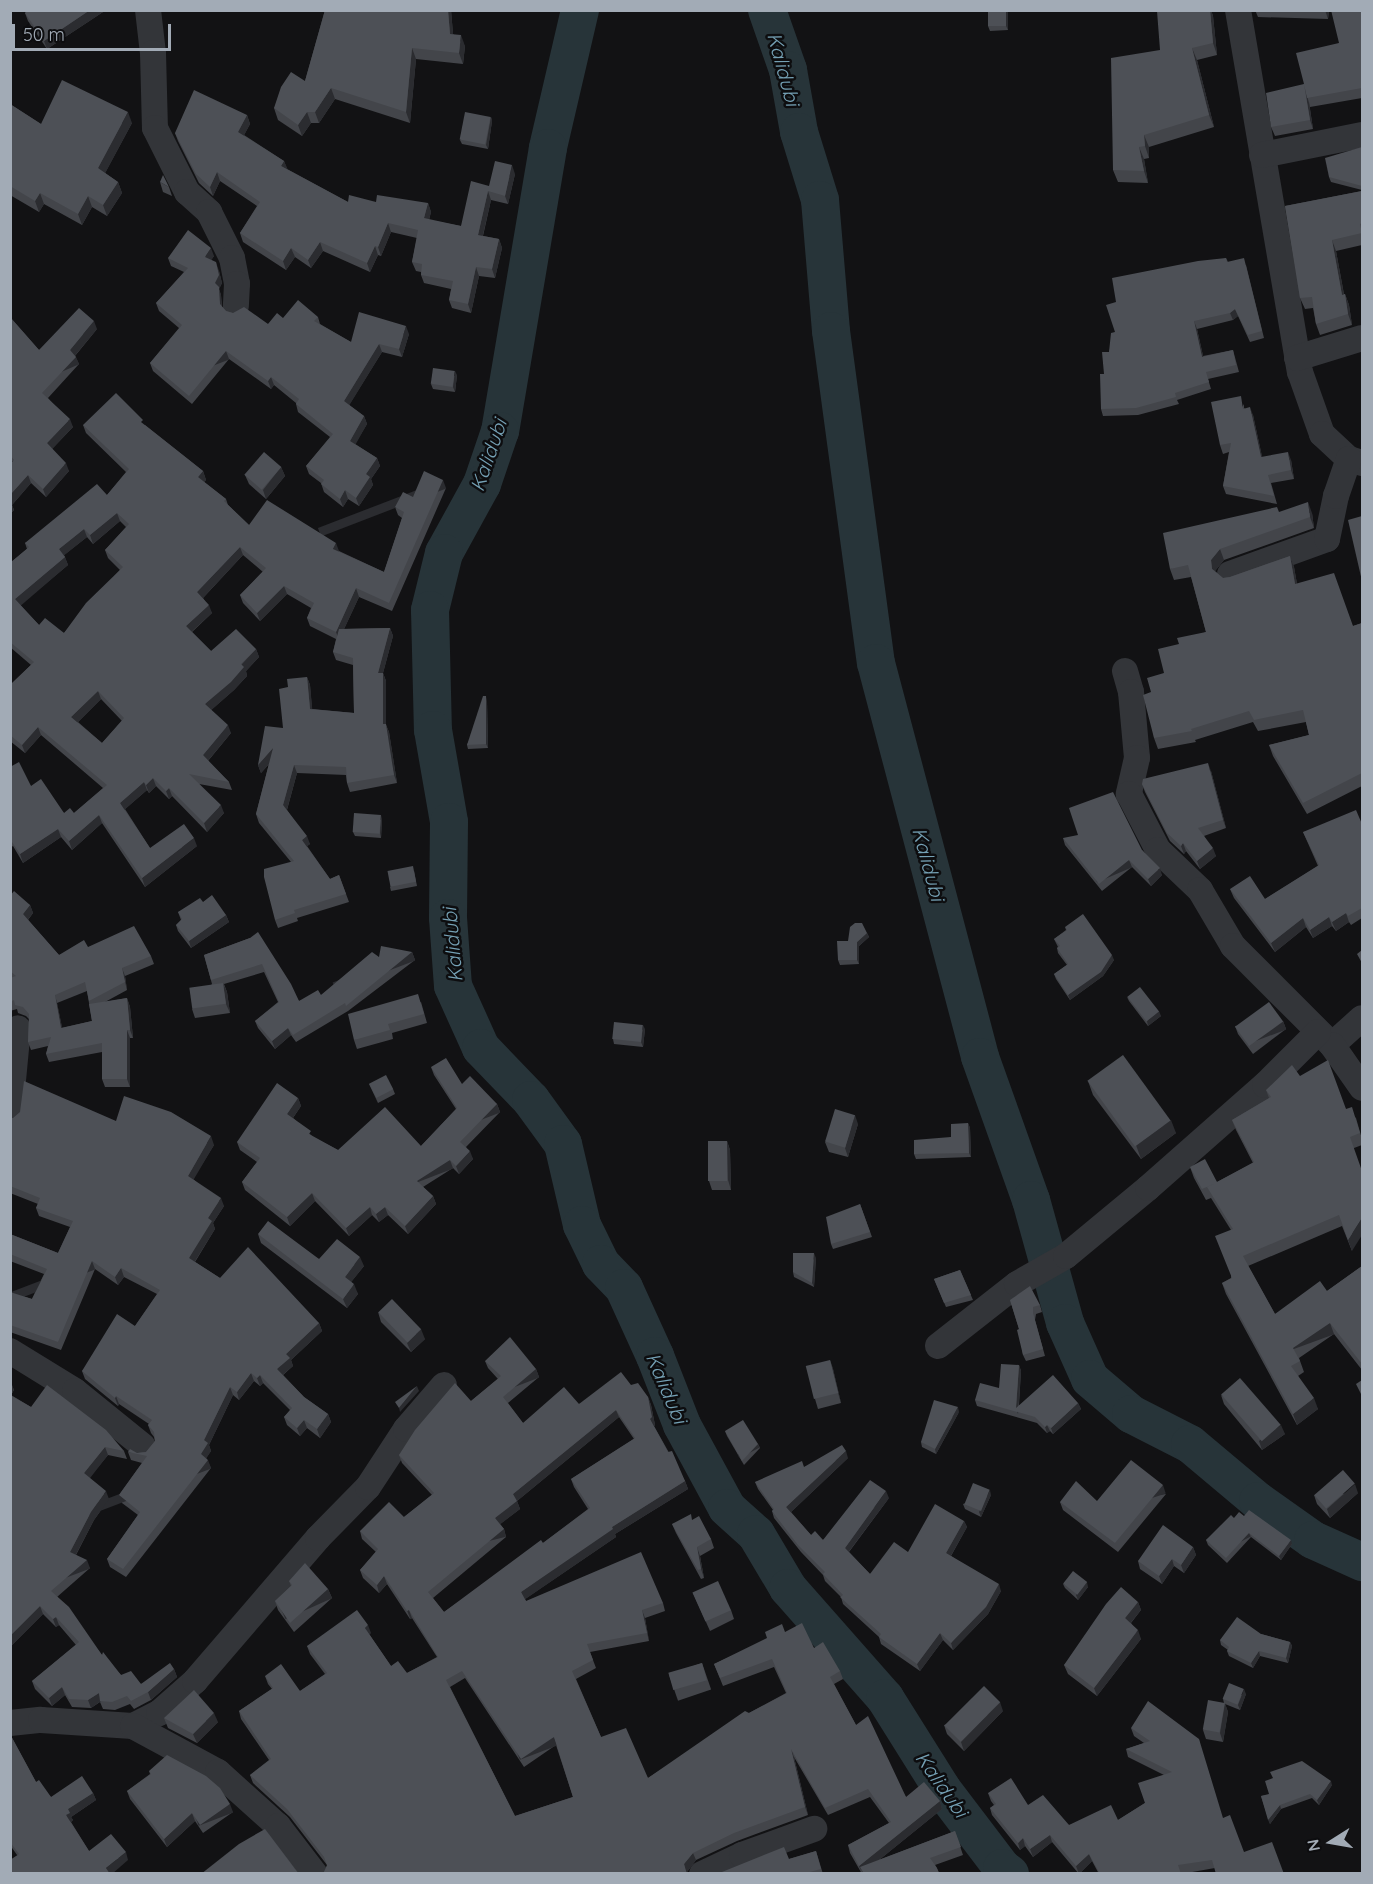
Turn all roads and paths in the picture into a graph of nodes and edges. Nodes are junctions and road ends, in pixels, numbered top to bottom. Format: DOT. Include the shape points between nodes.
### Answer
graph roads {
  1 [pos="148,10"];
  2 [pos="1238,10"];
  3 [pos="1362,135"];
  4 [pos="1262,155"];
  5 [pos="236,306"];
  6 [pos="1362,338"];
  7 [pos="1297,358"];
  8 [pos="1356,461"];
  9 [pos="1230,574"];
  10 [pos="1125,671"];
  11 [pos="1362,1018"];
  12 [pos="18,1028"];
  13 [pos="1325,1038"];
  14 [pos="1362,1088"];
  15 [pos="10,1112"];
  16 [pos="938,1346"];
  17 [pos="10,1351"];
  18 [pos="444,1385"];
  19 [pos="143,1446"];
  20 [pos="10,1722"];
  21 [pos="133,1726"];
  22 [pos="814,1829"];
  23 [pos="315,1874"];
  24 [pos="702,1874"];
  1 -- 5 [label="street" via="154,128 187,192 209,212 224,239 237,284"];
  2 -- 4 [label="street"];
  3 -- 4 [label="street"];
  4 -- 7 [label="street"];
  6 -- 7 [label="street"];
  7 -- 8 [label="street" via="1322,434"];
  8 -- 9 [label="street" via="1336,496 1327,538"];
  10 -- 13 [label="street" via="1131,692 1137,758 1129,794 1158,850 1200,890 1233,946"];
  11 -- 13 [label="street"];
  12 -- 15 [label="street"];
  13 -- 14 [label="street"];
  13 -- 16 [label="street" via="1264,1084 1066,1256 1017,1284"];
  17 -- 19 [label="street" via="75,1391"];
  18 -- 21 [label="street" via="406,1429 368,1487 318,1538 195,1681 159,1713"];
  20 -- 21 [label="street" via="41,1720"];
  21 -- 23 [label="street" via="218,1772 278,1826"];
  22 -- 24 [label="street"];
}
